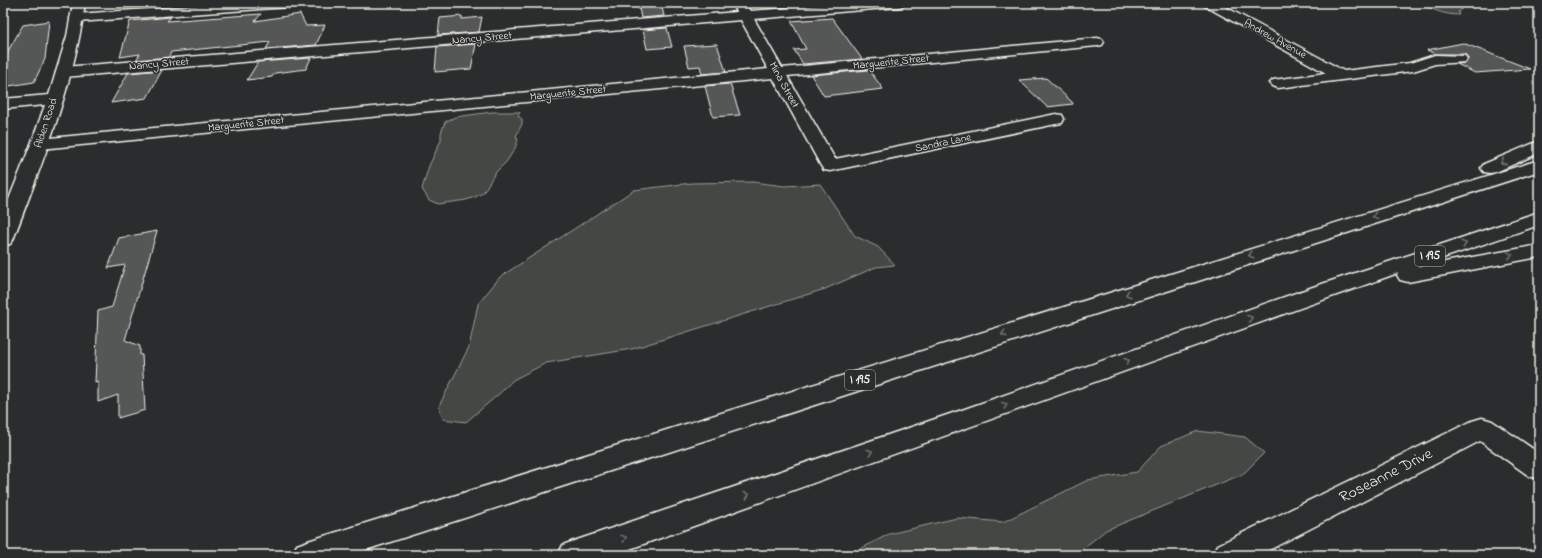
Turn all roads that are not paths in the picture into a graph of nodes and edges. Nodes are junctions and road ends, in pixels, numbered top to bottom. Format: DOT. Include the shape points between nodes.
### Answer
graph roads {
  1 [pos="289,3"];
  2 [pos="900,3"];
  3 [pos="1209,3"];
  4 [pos="742,9"];
  5 [pos="78,11"];
  6 [pos="1097,42"];
  7 [pos="1460,59"];
  8 [pos="64,72"];
  9 [pos="778,73"];
  10 [pos="1341,75"];
  11 [pos="1278,83"];
  12 [pos="54,99"];
  13 [pos="3,104"];
  14 [pos="1056,119"];
  15 [pos="40,144"];
  16 [pos="1539,146"];
  17 [pos="1539,165"];
  18 [pos="830,166"];
  19 [pos="1413,204"];
  20 [pos="9,207"];
  21 [pos="1539,218"];
  22 [pos="3,240"];
  23 [pos="1539,251"];
  24 [pos="1321,292"];
  25 [pos="1539,468"];
  26 [pos="308,555"];
  27 [pos="574,555"];
  28 [pos="1229,555"];
  1 -- 5 [label="main road"];
  2 -- 4 [label="main road, Nancy Street"];
  3 -- 10 [label="main road, Andrew Avenue"];
  4 -- 8 [label="main road, Nancy Street"];
  4 -- 9 [label="main road, Mina Street"];
  5 -- 8 [label="main road, Alden Road"];
  6 -- 9 [label="main road, Marguerite Street"];
  7 -- 10 [label="main road" via="1441,58 1427,60 1413,67"];
  8 -- 12 [label="main road, Alden Road"];
  9 -- 15 [label="main road, Marguerite Street"];
  9 -- 18 [label="main road, Mina Street"];
  10 -- 11 [label="main road"];
  12 -- 13 [label="main road"];
  12 -- 15 [label="main road, Alden Road"];
  14 -- 18 [label="main road, Sandra Lane"];
  15 -- 20 [label="main road, Alden Road"];
  16 -- 19 [label="main road, one-way"];
  17 -- 19 [label="main road, I 195"];
  19 -- 26 [label="main road, I 195, one-way"];
  20 -- 22 [label="main road, Alden Road"];
  24 -- 21 [label="main road, I 195, one-way"];
  24 -- 23 [label="main road, one-way"];
  27 -- 24 [label="main road, I 195, one-way"];
  25 -- 28 [label="main road, Roseanne Drive" via="1482,428"];
}
